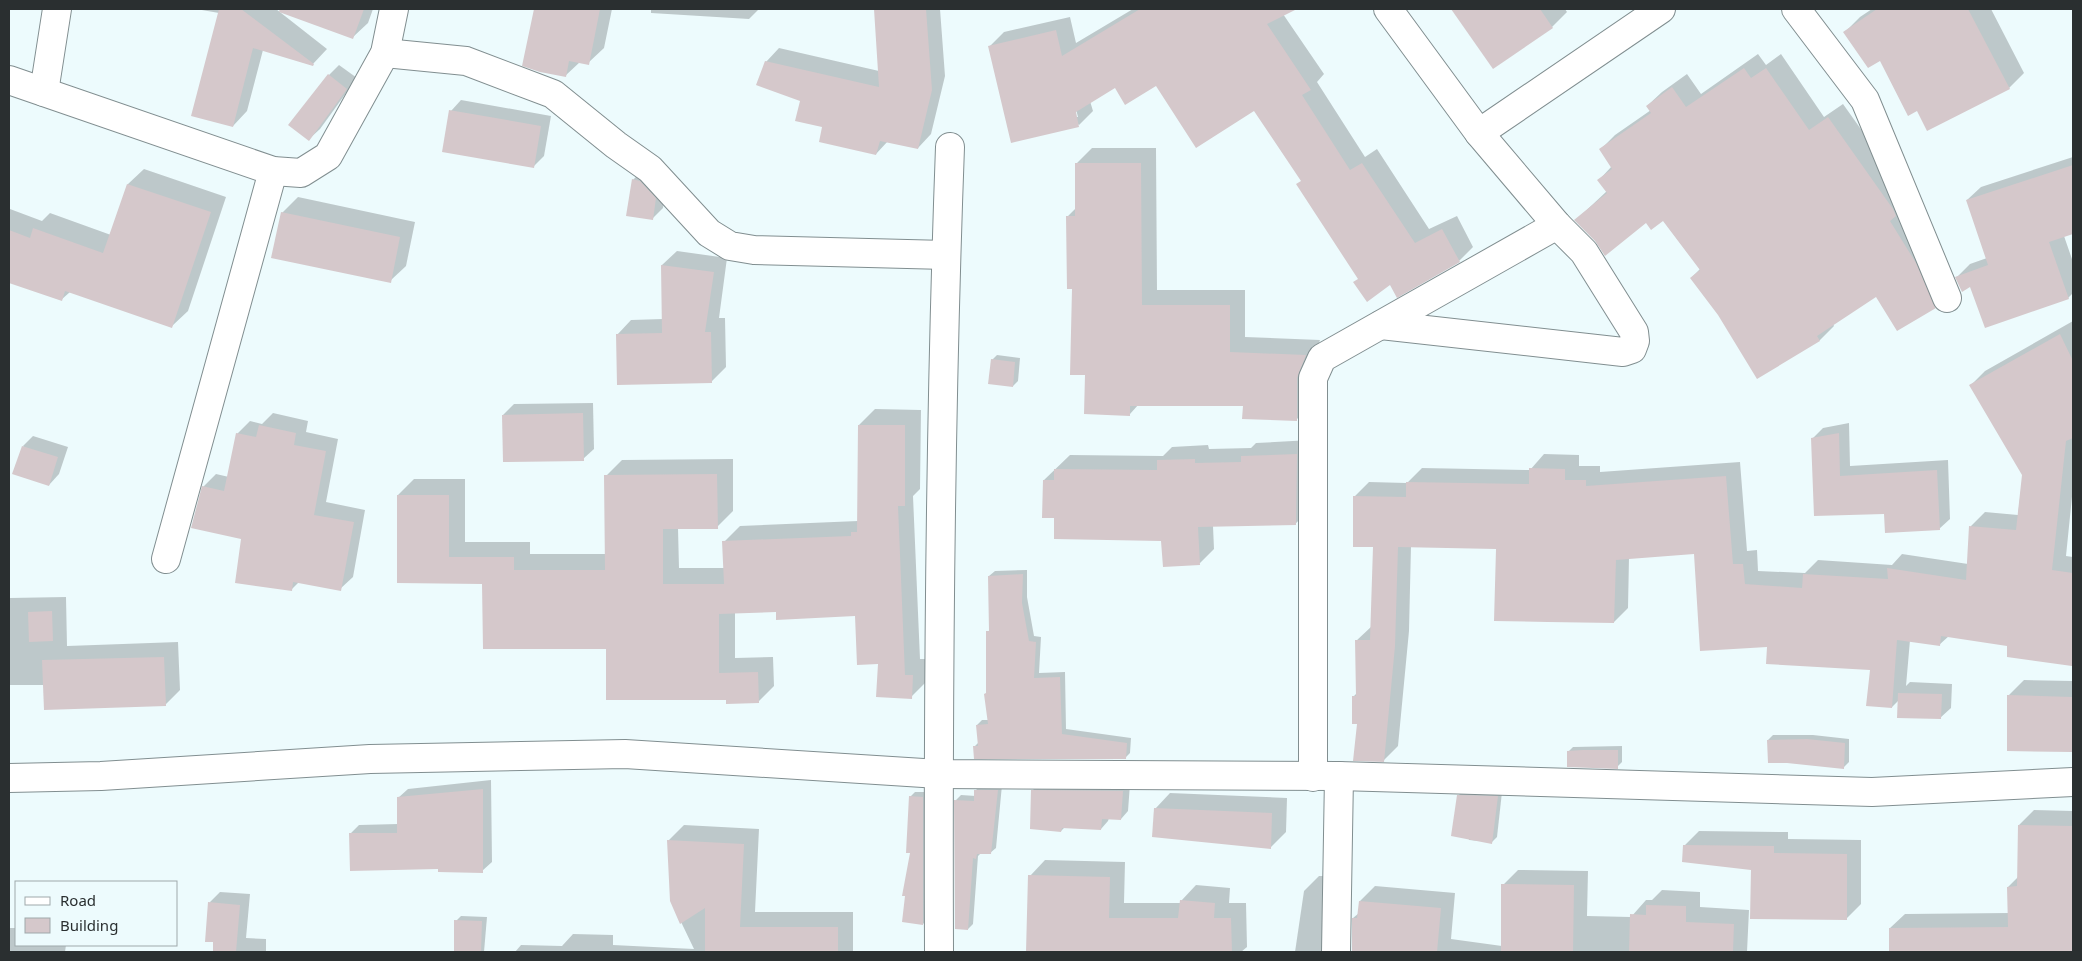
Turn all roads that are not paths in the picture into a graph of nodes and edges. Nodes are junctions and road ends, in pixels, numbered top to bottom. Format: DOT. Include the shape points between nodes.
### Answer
graph roads {
  1 [pos="57,9"];
  2 [pos="394,9"];
  3 [pos="1388,9"];
  4 [pos="1661,9"];
  5 [pos="1796,9"];
  6 [pos="385,53"];
  7 [pos="9,80"];
  8 [pos="44,92"];
  9 [pos="1479,133"];
  10 [pos="950,148"];
  11 [pos="273,171"];
  12 [pos="1557,225"];
  13 [pos="946,255"];
  14 [pos="1947,298"];
  15 [pos="1381,325"];
  16 [pos="166,559"];
  17 [pos="939,774"];
  18 [pos="1326,776"];
  19 [pos="9,778"];
  20 [pos="2073,782"];
  21 [pos="939,952"];
  22 [pos="1336,952"];
  1 -- 8 [label="street"];
  2 -- 6 [label="street"];
  3 -- 9 [label="street"];
  4 -- 9 [label="street"];
  5 -- 14 [label="street" via="1865,100"];
  6 -- 11 [label="street" via="328,156 301,173"];
  6 -- 13 [label="street" via="466,61 553,94 650,169 709,233 730,246 754,250"];
  7 -- 8 [label="street"];
  8 -- 11 [label="street"];
  9 -- 12 [label="street"];
  10 -- 13 [label="street"];
  11 -- 16 [label="street"];
  12 -- 15 [label="street"];
  12 -- 15 [label="street" via="1584,252 1634,332 1636,341 1632,349 1623,352"];
  13 -- 17 [label="street"];
  15 -- 18 [label="street" via="1322,358 1312,378"];
  17 -- 18 [label="street"];
  17 -- 19 [label="street" via="624,754 370,759 100,776"];
  17 -- 21 [label="street"];
  18 -- 20 [label="street" via="1872,792"];
  18 -- 22 [label="street"];
}
